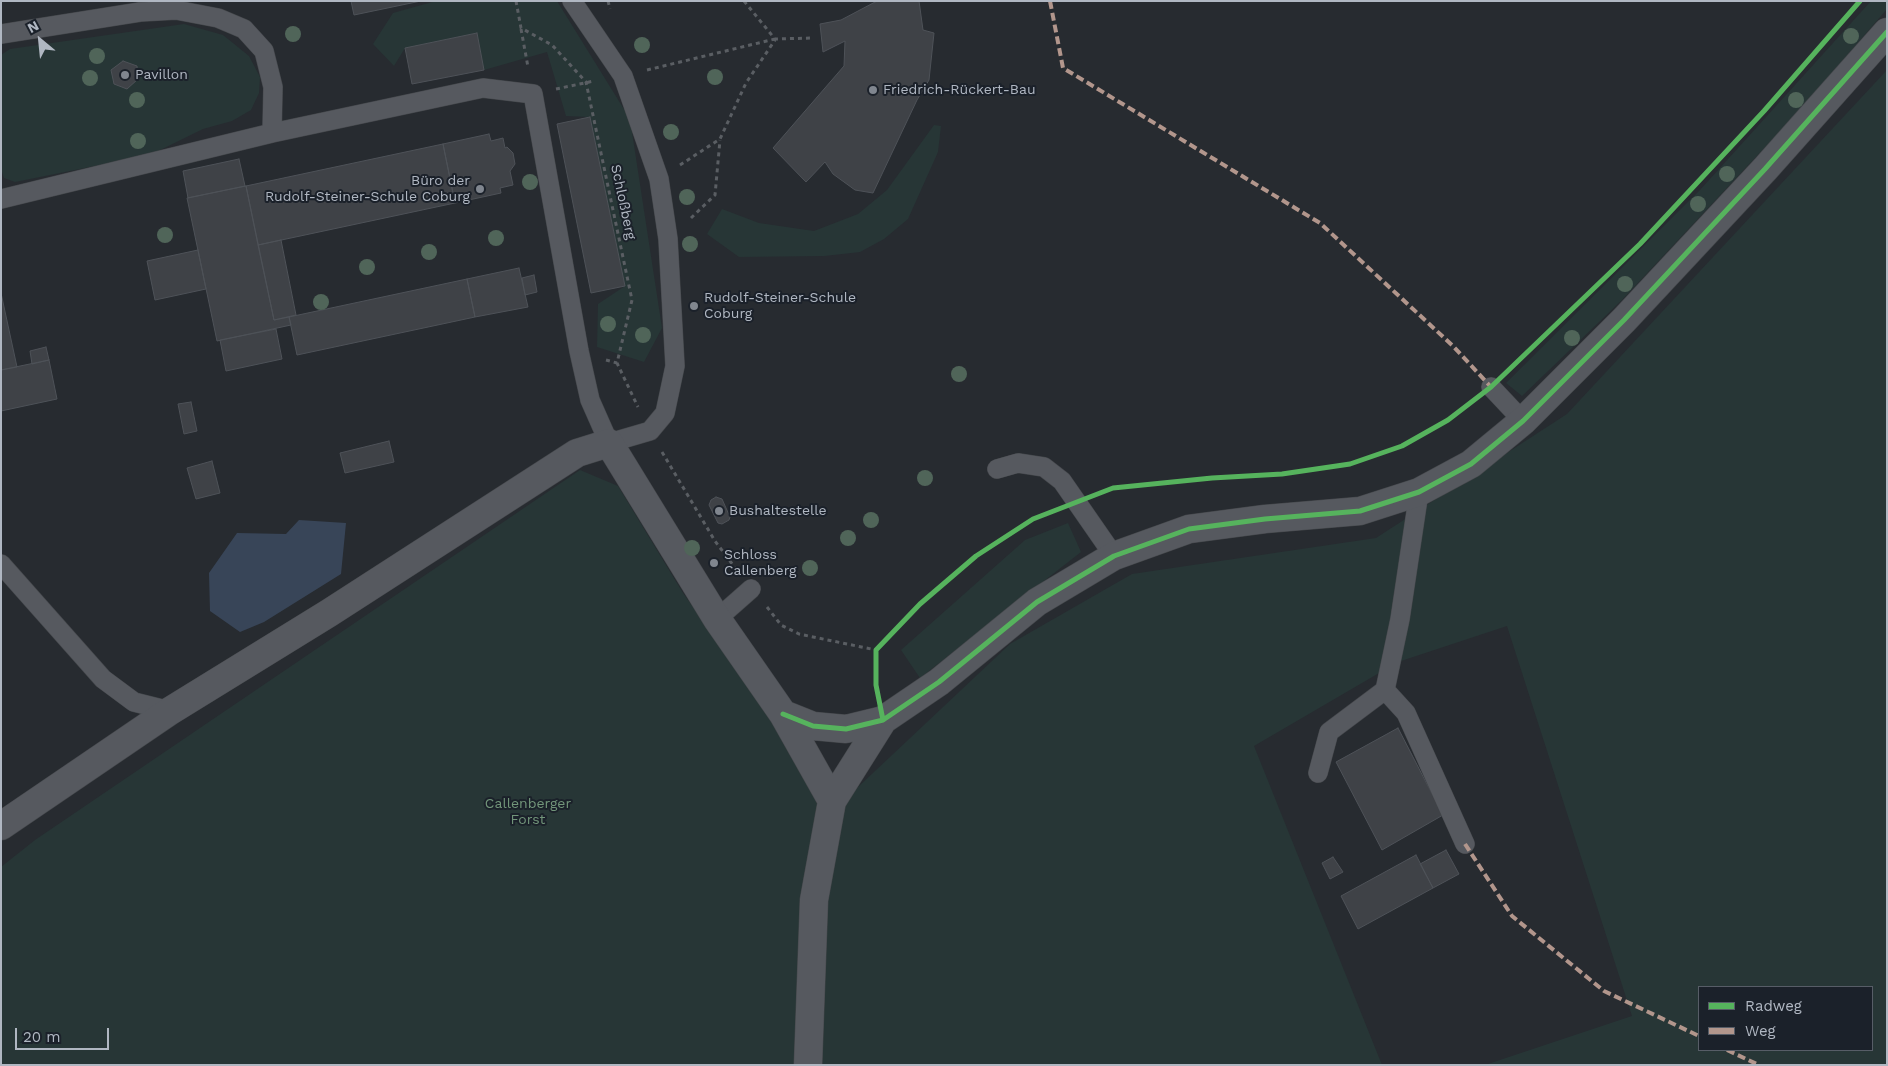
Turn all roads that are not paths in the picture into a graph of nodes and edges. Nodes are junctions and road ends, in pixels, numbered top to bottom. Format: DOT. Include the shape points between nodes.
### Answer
graph roads {
  1 [pos="572,1"];
  2 [pos="1887,32"];
  3 [pos="1,34"];
  4 [pos="272,133"];
  5 [pos="1,199"];
  6 [pos="1490,386"];
  7 [pos="1523,421"];
  8 [pos="609,443"];
  9 [pos="997,469"];
  10 [pos="1419,492"];
  11 [pos="1114,556"];
  12 [pos="1,564"];
  13 [pos="751,589"];
  14 [pos="717,618"];
  15 [pos="1385,690"];
  16 [pos="170,711"];
  17 [pos="783,714"];
  18 [pos="883,720"];
  19 [pos="1318,773"];
  20 [pos="832,801"];
  21 [pos="1,826"];
  22 [pos="1465,844"];
  23 [pos="808,1065"];
  1 -- 8 [label="lane" via="623,76 659,179 668,239 675,366 664,413 650,431"];
  2 -- 7 [label="street" via="1624,320"];
  3 -- 4 [label="lane" via="140,12 176,10 218,18 244,29 264,51 274,87"];
  4 -- 5 [label="lane"];
  4 -- 8 [label="lane" via="483,88 533,94 579,351 590,400"];
  6 -- 7 [label="lane"];
  7 -- 10 [label="street" via="1471,464"];
  8 -- 14 [label="street"];
  8 -- 16 [label="street" via="577,453"];
  9 -- 11 [label="lane" via="1018,463 1044,467 1062,481"];
  10 -- 11 [label="street" via="1360,511 1189,529"];
  10 -- 15 [label="lane" via="1400,619"];
  11 -- 18 [label="street" via="1037,602 939,682"];
  12 -- 16 [label="lane" via="103,679 134,702"];
  13 -- 14 [label="lane"];
  14 -- 17 [label="street"];
  15 -- 19 [label="lane" via="1328,732"];
  15 -- 22 [label="lane" via="1406,713"];
  16 -- 21 [label="street"];
  17 -- 18 [label="street" via="813,726 846,729"];
  17 -- 20 [label="street"];
  18 -- 20 [label="street"];
  20 -- 23 [label="street" via="814,900"];
}
